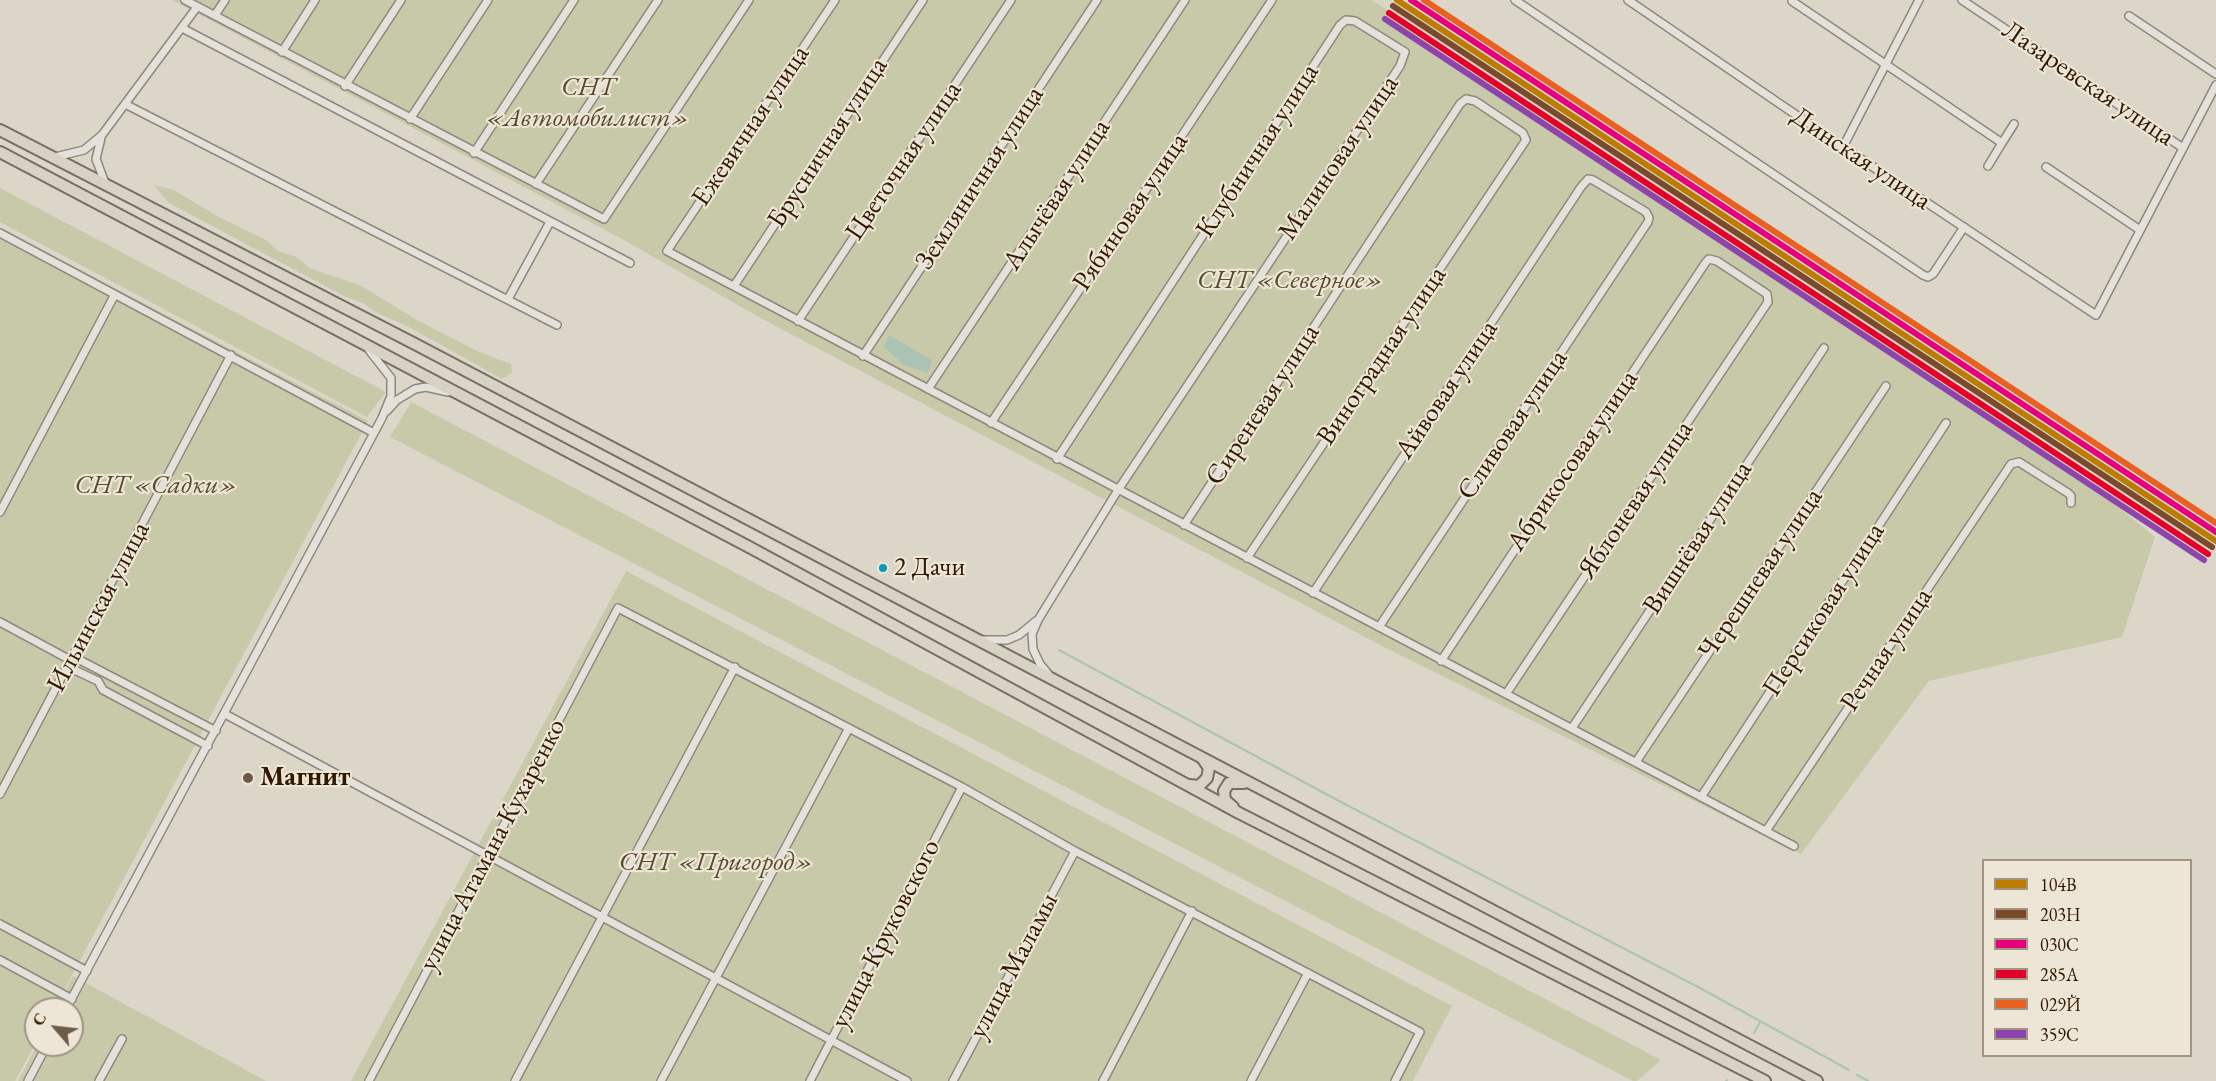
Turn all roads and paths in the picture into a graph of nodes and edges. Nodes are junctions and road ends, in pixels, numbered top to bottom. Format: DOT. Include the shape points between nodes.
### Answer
graph roads {
  1 [pos="185,0"];
  2 [pos="225,0"];
  3 [pos="315,0"];
  4 [pos="401,0"];
  5 [pos="488,0"];
  6 [pos="574,0"];
  7 [pos="658,0"];
  8 [pos="749,0"];
  9 [pos="835,0"];
  10 [pos="923,0"];
  11 [pos="1011,0"];
  12 [pos="1097,0"];
  13 [pos="1185,0"];
  14 [pos="1272,0"];
  15 [pos="1515,0"];
  16 [pos="1628,0"];
  17 [pos="1919,0"];
  18 [pos="1962,0"];
  19 [pos="1792,1"];
  20 [pos="197,7"];
  21 [pos="215,15"];
  22 [pos="2128,16"];
  23 [pos="182,28"];
  24 [pos="282,52"];
  25 [pos="1886,63"];
  26 [pos="1400,66"];
  27 [pos="2216,74"];
  28 [pos="2216,85"];
  29 [pos="345,86"];
  30 [pos="125,104"];
  31 [pos="410,119"];
  32 [pos="2014,124"];
  33 [pos="0,130"];
  34 [pos="102,135"];
  35 [pos="2002,143"];
  36 [pos="1843,147"];
  37 [pos="2183,148"];
  38 [pos="0,152"];
  39 [pos="474,153"];
  40 [pos="1516,154"];
  41 [pos="52,157"];
  42 [pos="1988,166"];
  43 [pos="2046,167"];
  44 [pos="536,184"];
  45 [pos="106,185"];
  46 [pos="550,222"];
  47 [pos="1647,222"];
  48 [pos="1964,227"];
  49 [pos="2140,230"];
  50 [pos="0,233"];
  51 [pos="1706,262"];
  52 [pos="630,263"];
  53 [pos="734,286"];
  54 [pos="114,296"];
  55 [pos="508,299"];
  56 [pos="798,321"];
  57 [pos="557,325"];
  58 [pos="357,338"];
  59 [pos="1824,348"];
  60 [pos="231,355"];
  61 [pos="863,356"];
  62 [pos="1886,386"];
  63 [pos="928,389"];
  64 [pos="470,399"];
  65 [pos="382,418"];
  66 [pos="991,423"];
  67 [pos="1946,423"];
  68 [pos="374,433"];
  69 [pos="1057,459"];
  70 [pos="1118,490"];
  71 [pos="2071,502"];
  72 [pos="0,512"];
  73 [pos="1184,525"];
  74 [pos="1247,558"];
  75 [pos="1312,593"];
  76 [pos="1038,620"];
  77 [pos="0,622"];
  78 [pos="1379,627"];
  79 [pos="976,639"];
  80 [pos="1441,661"];
  81 [pos="71,662"];
  82 [pos="735,667"];
  83 [pos="1053,679"];
  84 [pos="1506,694"];
  85 [pos="225,714"];
  86 [pos="1572,728"];
  87 [pos="849,729"];
  88 [pos="216,731"];
  89 [pos="208,746"];
  90 [pos="1202,757"];
  91 [pos="1636,762"];
  92 [pos="1186,784"];
  93 [pos="1253,784"];
  94 [pos="962,786"];
  95 [pos="0,794"];
  96 [pos="1701,797"];
  97 [pos="1239,813"];
  98 [pos="1766,831"];
  99 [pos="1794,846"];
  100 [pos="1075,851"];
  101 [pos="487,856"];
  102 [pos="1192,911"];
  103 [pos="600,918"];
  104 [pos="0,924"];
  105 [pos="0,960"];
  106 [pos="87,971"];
  107 [pos="1308,973"];
  108 [pos="714,978"];
  109 [pos="68,997"];
  110 [pos="73,997"];
  111 [pos="122,1039"];
  112 [pos="831,1041"];
  113 [pos="41,1057"];
  114 [pos="1728,1061"];
  115 [pos="28,1081"];
  116 [pos="99,1081"];
  117 [pos="369,1081"];
  118 [pos="515,1081"];
  119 [pos="661,1081"];
  120 [pos="810,1081"];
  121 [pos="907,1081"];
  122 [pos="954,1081"];
  123 [pos="1103,1081"];
  124 [pos="1251,1081"];
  125 [pos="1395,1081"];
  126 [pos="1750,1081"];
  127 [pos="1765,1081"];
  128 [pos="1817,1081"];
  1 -- 20 [label="street"];
  2 -- 21 [label="street"];
  3 -- 24 [label="street"];
  4 -- 29 [label="street"];
  5 -- 31 [label="street"];
  6 -- 39 [label="street"];
  7 -- 44 [label="street"];
  8 -- 44 [label="street" via="604,219"];
  9 -- 53 [label="street, Ежевичная улица" via="667,251"];
  10 -- 53 [label="street, Брусничная улица"];
  11 -- 56 [label="street, Цветочная улица"];
  12 -- 61 [label="street, Земляничная улица"];
  13 -- 63 [label="street, Алычёвая улица"];
  14 -- 66 [label="street, Рябиновая улица"];
  15 -- 48 [label="street" via="1923,275 1933,274"];
  16 -- 36 [label="street, Динская улица"];
  17 -- 25 [label="street"];
  18 -- 37 [label="street, Лазаревская улица"];
  19 -- 25 [label="street"];
  20 -- 21 [label="street"];
  20 -- 23 [label="street"];
  21 -- 24 [label="street"];
  22 -- 27 [label="street"];
  23 -- 30 [label="street"];
  23 -- 46 [label="street"];
  24 -- 29 [label="street"];
  25 -- 35 [label="street"];
  25 -- 36 [label="street"];
  26 -- 69 [label="street, Клубничная улица" via="1406,56 1401,49 1355,21 1346,20 1340,25"];
  26 -- 70 [label="street, Малиновая улица"];
  28 -- 37 [label="street"];
  29 -- 31 [label="street"];
  30 -- 34 [label="street"];
  30 -- 55 [label="street"];
  31 -- 39 [label="street"];
  32 -- 35 [label="street"];
  33 -- 41 [label="main road"];
  34 -- 41 [label="street" via="84,150"];
  34 -- 45 [label="street" via="96,159"];
  35 -- 42 [label="street"];
  36 -- 48 [label="street, Динская улица"];
  37 -- 49 [label="street"];
  38 -- 58 [label="main road"];
  39 -- 44 [label="street"];
  40 -- 73 [label="street, Сиреневая улица" via="1526,140 1523,133 1475,101 1466,99 1460,104"];
  40 -- 74 [label="street, Виноградная улица"];
  41 -- 45 [label="main road"];
  43 -- 49 [label="street"];
  45 -- 79 [label="main road"];
  46 -- 52 [label="street"];
  46 -- 55 [label="street"];
  47 -- 75 [label="street, Айвовая улица" via="1646,212 1588,179"];
  47 -- 78 [label="street, Сливовая улица"];
  48 -- 49 [label="street, Динская улица" via="2096,315"];
  50 -- 54 [label="street"];
  51 -- 80 [label="street, Абрикосовая улица"];
  51 -- 84 [label="street, Яблоневая улица" via="1717,261 1767,294 1766,306"];
  53 -- 56 [label="street"];
  54 -- 60 [label="street"];
  54 -- 72 [label="street"];
  55 -- 57 [label="street"];
  56 -- 61 [label="street"];
  58 -- 64 [label="main road"];
  58 -- 65 [label="street" via="391,378 391,396"];
  59 -- 86 [label="street, Вишнёвая улица"];
  60 -- 68 [label="street"];
  60 -- 81 [label="street, Ильинская улица"];
  61 -- 63 [label="street"];
  62 -- 91 [label="street, Черешневая улица"];
  63 -- 66 [label="street"];
  64 -- 65 [label="street" via="426,387 415,388 397,400"];
  64 -- 92 [label="main road"];
  65 -- 68 [label="street"];
  66 -- 69 [label="street"];
  67 -- 96 [label="street, Персиковая улица"];
  68 -- 85 [label="street"];
  69 -- 70 [label="street"];
  70 -- 73 [label="street"];
  70 -- 76 [label="street, Малиновая улица"];
  71 -- 98 [label="street, Речная улица" via="2071,496 2019,462 2007,468"];
  73 -- 74 [label="street"];
  74 -- 75 [label="street"];
  75 -- 78 [label="street"];
  76 -- 79 [label="street" via="1007,640"];
  76 -- 83 [label="street" via="1032,634 1033,649"];
  77 -- 81 [label="street"];
  78 -- 80 [label="street"];
  79 -- 83 [label="main road"];
  80 -- 84 [label="street"];
  81 -- 88 [label="street"];
  81 -- 89 [label="street" via="98,681 102,690"];
  81 -- 95 [label="street, Ильинская улица"];
  82 -- 87 [label="street"];
  82 -- 101 [label="street, улица Атамана Кухаренко" via="618,608"];
  82 -- 103 [label="street"];
  83 -- 90 [label="main road"];
  84 -- 86 [label="street"];
  85 -- 88 [label="street"];
  85 -- 101 [label="street"];
  86 -- 91 [label="street"];
  87 -- 94 [label="street"];
  87 -- 108 [label="street"];
  88 -- 89 [label="street"];
  89 -- 106 [label="street"];
  90 -- 92 [label="main road" via="1209,768 1207,778 1199,786"];
  90 -- 93 [label="main road"];
  91 -- 96 [label="street"];
  92 -- 97 [label="main road"];
  93 -- 97 [label="main road" via="1232,782 1224,791 1225,800"];
  93 -- 128 [label="main road"];
  94 -- 100 [label="street"];
  94 -- 112 [label="street, улица Круковского"];
  96 -- 98 [label="street"];
  97 -- 114 [label="main road"];
  98 -- 99 [label="street"];
  100 -- 102 [label="street"];
  100 -- 122 [label="street, улица Маламы"];
  101 -- 103 [label="street"];
  101 -- 117 [label="street, улица Атамана Кухаренко"];
  102 -- 107 [label="street"];
  102 -- 123 [label="street"];
  103 -- 108 [label="street"];
  103 -- 118 [label="street"];
  104 -- 106 [label="street"];
  105 -- 109 [label="street"];
  106 -- 110 [label="street"];
  107 -- 124 [label="street"];
  107 -- 125 [label="street" via="1420,1032"];
  108 -- 112 [label="street"];
  108 -- 119 [label="street"];
  111 -- 116 [label="street"];
  112 -- 120 [label="street, улица Круковского"];
  112 -- 121 [label="street"];
  113 -- 115 [label="street"];
  114 -- 126 [label="street"];
  114 -- 127 [label="main road"];
}
